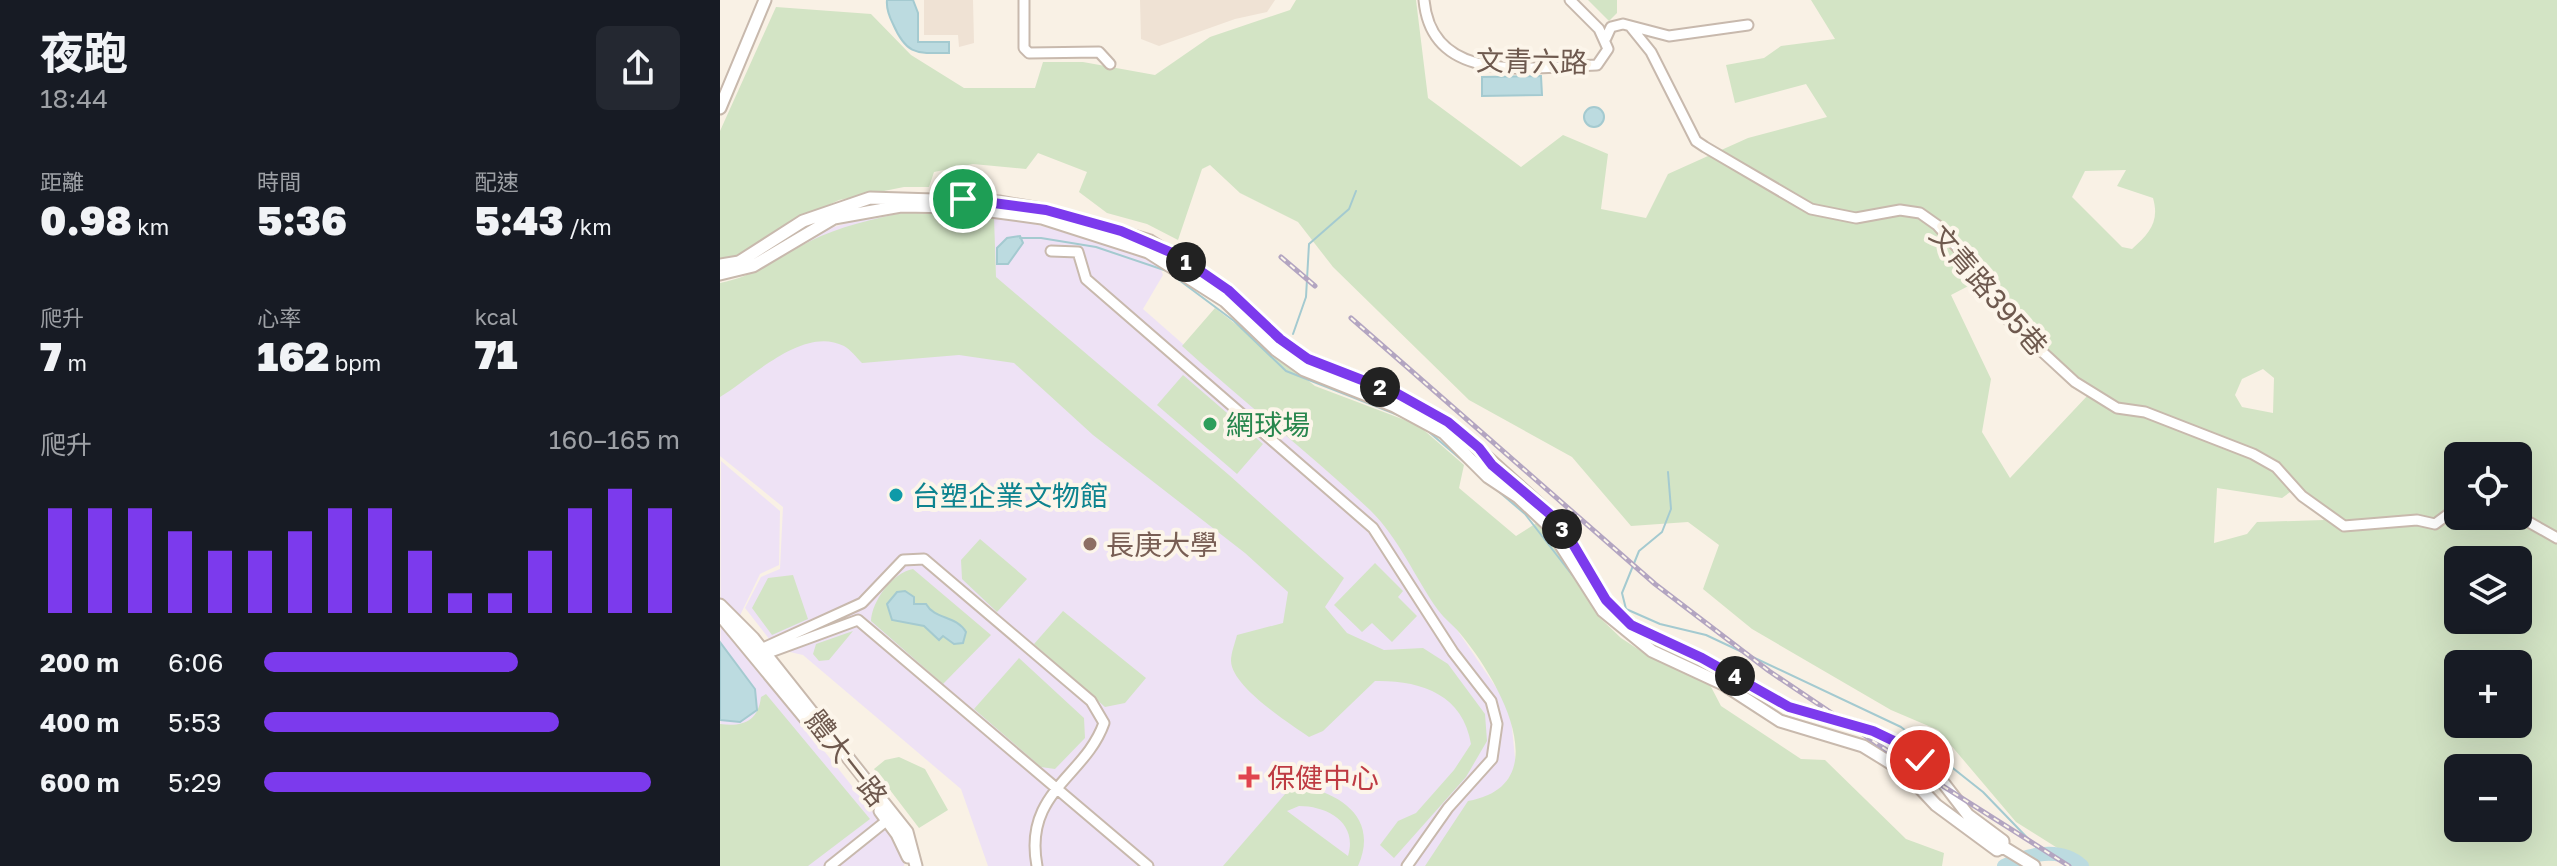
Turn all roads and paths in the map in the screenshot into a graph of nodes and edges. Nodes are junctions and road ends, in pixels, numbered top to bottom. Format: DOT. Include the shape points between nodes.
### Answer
graph roads {
  1 [pos="759,0"];
  2 [pos="765,0"];
  3 [pos="1024,0"];
  4 [pos="1424,0"];
  5 [pos="1570,0"];
  6 [pos="1748,25"];
  7 [pos="1630,26"];
  8 [pos="1606,38"];
  9 [pos="1110,64"];
  10 [pos="720,92"];
  11 [pos="720,108"];
  12 [pos="1051,251"];
  13 [pos="720,265"];
  14 [pos="720,274"];
  15 [pos="2444,517"];
  16 [pos="2532,524"];
  17 [pos="2557,538"];
  18 [pos="720,605"];
  19 [pos="720,615"];
  20 [pos="761,654"];
  21 [pos="1056,785"];
  22 [pos="890,818"];
  23 [pos="2003,847"];
  24 [pos="2017,860"];
  25 [pos="830,866"];
  26 [pos="908,866"];
  27 [pos="916,866"];
  28 [pos="1037,866"];
  29 [pos="1148,866"];
  30 [pos="1407,866"];
  31 [pos="2034,866"];
  1 -- 10 [label="street"];
  2 -- 11 [label="street"];
  3 -- 9 [label="street" via="1024,48 1029,53 1099,52"];
  4 -- 8 [label="street, 文青六路" via="1429,23 1445,48 1481,66 1597,65 1605,58"];
  5 -- 8 [label="street"];
  6 -- 7 [label="street" via="1669,36"];
  7 -- 8 [label="street" via="1611,27"];
  7 -- 15 [label="street, 文青路395巷" via="1666,77 1696,141 1811,209 1856,218 1900,210 1920,213 1972,264 2009,321 2052,364 2099,399 2253,454 2276,467 2302,496 2344,526 2417,520 2435,524"];
  12 -- 30 [label="street" via="1078,252 1086,279 1373,528 1491,701 1497,724 1492,759"];
  13 -- 23 [label="street" via="739,262 803,221 870,198 999,202 1046,210 1150,241 1228,290 1308,359 1398,394 1448,422 1551,515 1606,600 1628,623 1789,707 1896,742 1938,776 1968,815 2003,841"];
  14 -- 23 [label="street" via="753,266 834,218 901,206 960,207 1042,218 1148,252 1225,301 1304,370 1394,406 1444,433 1548,525 1603,611 1652,651 1723,684 1780,721 1863,746 1905,772 1936,805 1997,850"];
  16 -- 17 [label="street"];
  18 -- 20 [label="street, 體大一路"];
  19 -- 20 [label="street, 體大一路"];
  20 -- 21 [label="street" via="858,620"];
  20 -- 21 [label="street" via="862,603 903,560 924,559 1100,711 1104,723 1099,738"];
  20 -- 22 [label="street, 體大一路"];
  21 -- 28 [label="street" via="1037,827"];
  21 -- 29 [label="street"];
  22 -- 25 [label="street"];
  22 -- 26 [label="street, 體大一路"];
  22 -- 27 [label="street, 體大一路" via="907,832"];
  23 -- 24 [label="street"];
  24 -- 31 [label="street"];
}
